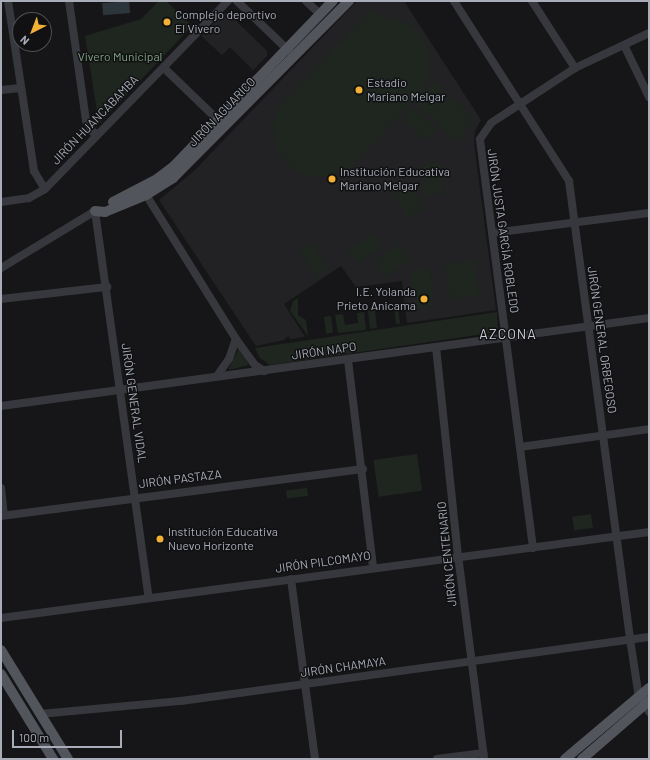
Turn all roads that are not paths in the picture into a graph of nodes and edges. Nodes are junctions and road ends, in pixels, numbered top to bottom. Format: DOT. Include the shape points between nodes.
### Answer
graph roads {
  1 [pos="8,1"];
  2 [pos="69,1"];
  3 [pos="228,1"];
  4 [pos="237,1"];
  5 [pos="306,1"];
  6 [pos="333,1"];
  7 [pos="348,1"];
  8 [pos="454,1"];
  9 [pos="532,1"];
  10 [pos="320,14"];
  11 [pos="649,33"];
  12 [pos="624,45"];
  13 [pos="287,49"];
  14 [pos="295,56"];
  15 [pos="164,68"];
  16 [pos="575,68"];
  17 [pos="20,88"];
  18 [pos="1,90"];
  19 [pos="649,97"];
  20 [pos="521,103"];
  21 [pos="218,120"];
  22 [pos="98,134"];
  23 [pos="45,189"];
  24 [pos="143,192"];
  25 [pos="1,202"];
  26 [pos="96,211"];
  27 [pos="649,213"];
  28 [pos="575,224"];
  29 [pos="492,233"];
  30 [pos="1,268"];
  31 [pos="107,287"];
  32 [pos="1,299"];
  33 [pos="649,318"];
  34 [pos="588,327"];
  35 [pos="506,338"];
  36 [pos="236,339"];
  37 [pos="436,347"];
  38 [pos="348,360"];
  39 [pos="264,371"];
  40 [pos="217,376"];
  41 [pos="120,390"];
  42 [pos="1,406"];
  43 [pos="649,429"];
  44 [pos="602,435"];
  45 [pos="520,447"];
  46 [pos="363,469"];
  47 [pos="1,488"];
  48 [pos="135,497"];
  49 [pos="3,516"];
  50 [pos="649,532"];
  51 [pos="618,536"];
  52 [pos="533,548"];
  53 [pos="458,555"];
  54 [pos="373,567"];
  55 [pos="291,579"];
  56 [pos="149,598"];
  57 [pos="1,618"];
  58 [pos="649,637"];
  59 [pos="630,639"];
  60 [pos="1,650"];
  61 [pos="472,662"];
  62 [pos="1,674"];
  63 [pos="305,684"];
  64 [pos="649,688"];
  65 [pos="26,691"];
  66 [pos="639,695"];
  67 [pos="647,706"];
  68 [pos="40,714"];
  69 [pos="25,715"];
  70 [pos="587,740"];
  71 [pos="595,748"];
  72 [pos="484,756"];
  73 [pos="53,759"];
  74 [pos="68,759"];
  75 [pos="315,759"];
  76 [pos="437,759"];
  77 [pos="565,759"];
  78 [pos="582,759"];
  1 -- 17 [label="street"];
  2 -- 22 [label="street" via="86,121 93,132"];
  3 -- 15 [label="street, JIRÓN HUANCABAMBA"];
  4 -- 13 [label="street"];
  5 -- 10 [label="street"];
  6 -- 10 [label="main road, JIRÓN AGUARICO"];
  7 -- 14 [label="main road, JIRÓN AGUARICO"];
  8 -- 20 [label="street, JIRÓN GENERAL ORBEGOSO"];
  9 -- 16 [label="street"];
  10 -- 13 [label="main road, JIRÓN AGUARICO"];
  11 -- 12 [label="street"];
  12 -- 16 [label="street"];
  12 -- 19 [label="street"];
  13 -- 14 [label="street"];
  13 -- 21 [label="main road, JIRÓN AGUARICO"];
  14 -- 24 [label="main road, JIRÓN AGUARICO" via="187,166"];
  15 -- 21 [label="street"];
  15 -- 22 [label="street, JIRÓN HUANCABAMBA"];
  16 -- 20 [label="street"];
  17 -- 18 [label="street"];
  17 -- 23 [label="street" via="34,171"];
  20 -- 28 [label="street, JIRÓN GENERAL ORBEGOSO" via="569,181"];
  20 -- 29 [label="street, JIRÓN JUSTA GARCÍA ROBLEDO" via="492,123 480,139"];
  21 -- 24 [label="main road, JIRÓN AGUARICO" via="174,166"];
  22 -- 23 [label="street, JIRÓN HUANCABAMBA"];
  23 -- 25 [label="street, JIRÓN HUANCABAMBA" via="29,198"];
  24 -- 26 [label="main road, JIRÓN AGUARICO" via="105,212"];
  24 -- 36 [label="street"];
  26 -- 30 [label="street, JIRÓN AGUARICO"];
  26 -- 31 [label="street, JIRÓN GENERAL VIDAL"];
  27 -- 28 [label="street"];
  28 -- 29 [label="street"];
  28 -- 34 [label="street, JIRÓN GENERAL ORBEGOSO"];
  29 -- 35 [label="street, JIRÓN JUSTA GARCÍA ROBLEDO"];
  31 -- 32 [label="street"];
  31 -- 41 [label="street, JIRÓN GENERAL VIDAL"];
  33 -- 34 [label="street, JIRÓN NAPO"];
  34 -- 35 [label="street, JIRÓN NAPO"];
  34 -- 44 [label="street, JIRÓN GENERAL ORBEGOSO"];
  35 -- 37 [label="street, JIRÓN NAPO"];
  35 -- 45 [label="street, JIRÓN JUSTA GARCÍA ROBLEDO"];
  36 -- 39 [label="street" via="256,365"];
  36 -- 40 [label="street" via="232,352"];
  37 -- 38 [label="street, JIRÓN NAPO"];
  37 -- 53 [label="street, JIRÓN CENTENARIO"];
  38 -- 39 [label="street, JIRÓN NAPO"];
  38 -- 46 [label="street"];
  39 -- 40 [label="street, JIRÓN NAPO"];
  40 -- 41 [label="street, JIRÓN NAPO"];
  41 -- 42 [label="street, JIRÓN NAPO"];
  41 -- 48 [label="street, JIRÓN GENERAL VIDAL"];
  43 -- 44 [label="street"];
  44 -- 45 [label="street"];
  44 -- 51 [label="street, JIRÓN GENERAL ORBEGOSO"];
  45 -- 52 [label="street, JIRÓN JUSTA GARCÍA ROBLEDO"];
  46 -- 48 [label="street, JIRÓN PASTAZA"];
  46 -- 54 [label="street"];
  47 -- 49 [label="street"];
  48 -- 49 [label="street, JIRÓN PASTAZA"];
  48 -- 56 [label="street, JIRÓN GENERAL VIDAL"];
  50 -- 51 [label="street, JIRÓN PILCOMAYO"];
  51 -- 52 [label="street, JIRÓN PILCOMAYO"];
  51 -- 59 [label="street, JIRÓN GENERAL ORBEGOSO"];
  52 -- 53 [label="street, JIRÓN PILCOMAYO"];
  53 -- 54 [label="street, JIRÓN PILCOMAYO"];
  53 -- 61 [label="street, JIRÓN CENTENARIO"];
  54 -- 55 [label="street, JIRÓN PILCOMAYO"];
  55 -- 56 [label="street, JIRÓN PILCOMAYO"];
  55 -- 63 [label="street"];
  56 -- 57 [label="street, JIRÓN PILCOMAYO"];
  58 -- 59 [label="street, JIRÓN CHAMAYA"];
  59 -- 61 [label="street, JIRÓN CHAMAYA"];
  59 -- 66 [label="street, JIRÓN GENERAL ORBEGOSO"];
  60 -- 65 [label="main road"];
  61 -- 63 [label="street, JIRÓN CHAMAYA"];
  61 -- 72 [label="street, JIRÓN CENTENARIO"];
  62 -- 69 [label="main road"];
  63 -- 68 [label="street, JIRÓN CHAMAYA" via="112,709"];
  63 -- 75 [label="street"];
  64 -- 66 [label="main road"];
  65 -- 68 [label="main road"];
  65 -- 69 [label="main road"];
  66 -- 67 [label="street, JIRÓN GENERAL ORBEGOSO"];
  66 -- 70 [label="main road"];
  67 -- 71 [label="main road"];
  68 -- 74 [label="main road"];
  69 -- 73 [label="main road"];
  70 -- 71 [label="main road"];
  70 -- 77 [label="main road"];
  71 -- 78 [label="main road"];
  72 -- 76 [label="street"];
}
